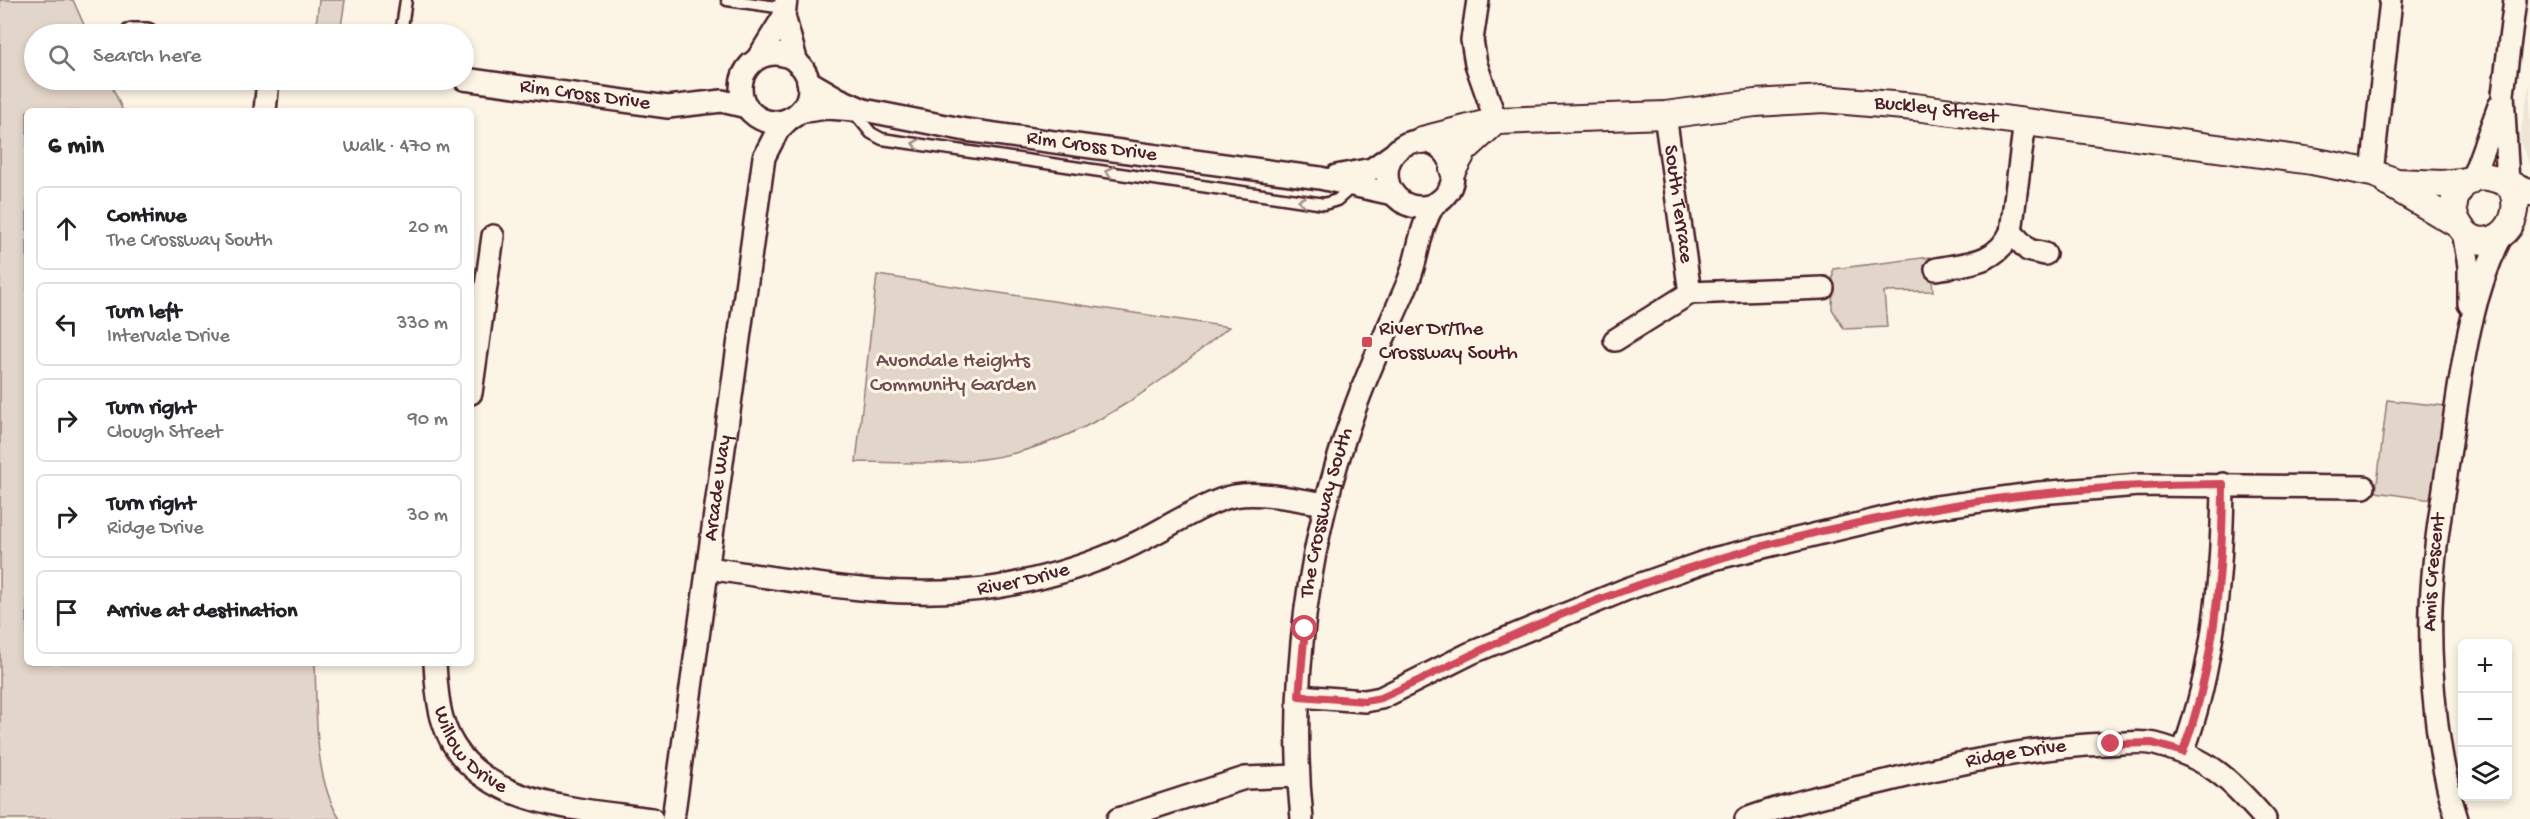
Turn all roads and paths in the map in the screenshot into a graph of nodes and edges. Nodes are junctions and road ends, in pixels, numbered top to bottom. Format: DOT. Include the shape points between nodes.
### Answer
graph roads {
  1 [pos="406,0"];
  2 [pos="727,0"];
  3 [pos="1478,0"];
  4 [pos="2391,0"];
  5 [pos="2515,0"];
  6 [pos="784,8"];
  7 [pos="402,24"];
  8 [pos="797,63"];
  9 [pos="752,65"];
  10 [pos="474,80"];
  11 [pos="808,81"];
  12 [pos="267,90"];
  13 [pos="2503,94"];
  14 [pos="706,101"];
  15 [pos="265,108"];
  16 [pos="858,110"];
  17 [pos="750,111"];
  18 [pos="794,115"];
  19 [pos="1665,115"];
  20 [pos="1496,121"];
  21 [pos="2025,121"];
  22 [pos="1422,141"];
  23 [pos="1392,155"];
  24 [pos="764,157"];
  25 [pos="1453,169"];
  26 [pos="2372,173"];
  27 [pos="1320,178"];
  28 [pos="2471,180"];
  29 [pos="1354,185"];
  30 [pos="2516,187"];
  31 [pos="1397,198"];
  32 [pos="1434,204"];
  33 [pos="2461,228"];
  34 [pos="2514,231"];
  35 [pos="2011,232"];
  36 [pos="493,236"];
  37 [pos="2045,254"];
  38 [pos="1416,256"];
  39 [pos="1936,269"];
  40 [pos="1823,288"];
  41 [pos="1690,293"];
  42 [pos="2469,326"];
  43 [pos="1615,340"];
  44 [pos="474,372"];
  45 [pos="2223,484"];
  46 [pos="2364,487"];
  47 [pos="1325,504"];
  48 [pos="708,568"];
  49 [pos="435,666"];
  50 [pos="1299,696"];
  51 [pos="2183,752"];
  52 [pos="1298,776"];
  53 [pos="652,819"];
  54 [pos="673,819"];
  55 [pos="1118,819"];
  56 [pos="1302,819"];
  57 [pos="1746,819"];
  58 [pos="2265,819"];
  59 [pos="2457,819"];
  1 -- 7 [label="lane"];
  2 -- 6 [label="lane"];
  3 -- 20 [label="street" via="1472,40"];
  4 -- 26 [label="street"];
  5 -- 13 [label="street"];
  6 -- 8 [label="street"];
  6 -- 9 [label="street"];
  8 -- 9 [label="street" via="779,54"];
  8 -- 11 [label="street"];
  9 -- 14 [label="street, Rim Cross Drive"];
  9 -- 17 [label="street" via="741,90"];
  10 -- 14 [label="street, Rim Cross Drive" via="668,107"];
  11 -- 16 [label="street, Rim Cross Drive"];
  11 -- 18 [label="street" via="805,103"];
  12 -- 15 [label="street"];
  13 -- 28 [label="street"];
  13 -- 30 [label="street"];
  14 -- 17 [label="street, Rim Cross Drive" via="729,101"];
  16 -- 18 [label="street, Rim Cross Drive" via="827,108"];
  16 -- 27 [label="street, Rim Cross Drive" via="966,129"];
  29 -- 16 [label="lane, one-way" via="1337,200 1324,204 966,152 882,139 871,133"];
  17 -- 18 [label="street" via="772,122"];
  17 -- 24 [label="street, Arcade Way"];
  18 -- 24 [label="street, Arcade Way" via="778,130"];
  19 -- 20 [label="street, Buckley Street"];
  19 -- 21 [label="street, Buckley Street" via="1824,99"];
  19 -- 41 [label="street, South Terrace"];
  20 -- 22 [label="street, Buckley Street"];
  20 -- 25 [label="street" via="1469,143"];
  21 -- 26 [label="street, Buckley Street" via="2312,160"];
  21 -- 35 [label="street"];
  22 -- 23 [label="street" via="1411,142"];
  22 -- 25 [label="street" via="1442,149"];
  23 -- 27 [label="street, Rim Cross Drive" via="1372,169"];
  23 -- 31 [label="street" via="1386,174"];
  24 -- 48 [label="street, Arcade Way"];
  25 -- 32 [label="street" via="1450,190"];
  26 -- 28 [label="street, Buckley Street" via="2412,184"];
  26 -- 33 [label="street, Buckley Street"];
  27 -- 29 [label="street, Rim Cross Drive"];
  28 -- 30 [label="street" via="2491,176"];
  28 -- 33 [label="street" via="2456,196 2454,206"];
  29 -- 31 [label="street, Rim Cross Drive"];
  30 -- 34 [label="street" via="2519,214"];
  31 -- 32 [label="street" via="1418,207"];
  31 -- 38 [label="street"];
  32 -- 38 [label="street, The Crossway South" via="1420,231"];
  33 -- 34 [label="street" via="2481,240"];
  33 -- 42 [label="street, Amis Crescent" via="2470,279"];
  34 -- 42 [label="street, Amis Crescent" via="2487,269"];
  35 -- 37 [label="street" via="2028,250"];
  35 -- 39 [label="street" via="2005,246 1993,255"];
  36 -- 44 [label="street"];
  38 -- 47 [label="street, The Crossway South" via="1354,410"];
  40 -- 41 [label="street, South Terrace"];
  41 -- 43 [label="street, South Terrace"];
  42 -- 59 [label="street, Amis Crescent" via="2431,607 2436,701"];
  45 -- 46 [label="street"];
  45 -- 50 [label="street" via="2139,485 2039,493 1922,509 1814,533 1713,559 1627,589 1481,649 1381,698 1365,701"];
  45 -- 51 [label="street" via="2222,561 2197,715"];
  47 -- 48 [label="street, River Drive" via="1228,497 1129,547 1059,572 949,592 861,588"];
  47 -- 50 [label="street, The Crossway South" via="1307,607"];
  48 -- 54 [label="street, Arcade Way"];
  49 -- 53 [label="street, Willow Drive" via="442,720 474,771 512,793 537,801"];
  50 -- 52 [label="street, The Crossway South"];
  51 -- 57 [label="street, Ridge Drive" via="2152,743 2060,747 1960,763"];
  51 -- 58 [label="street, Ridge Drive" via="2213,766"];
  52 -- 55 [label="street" via="1245,778"];
  52 -- 56 [label="street, The Crossway South"];
}
